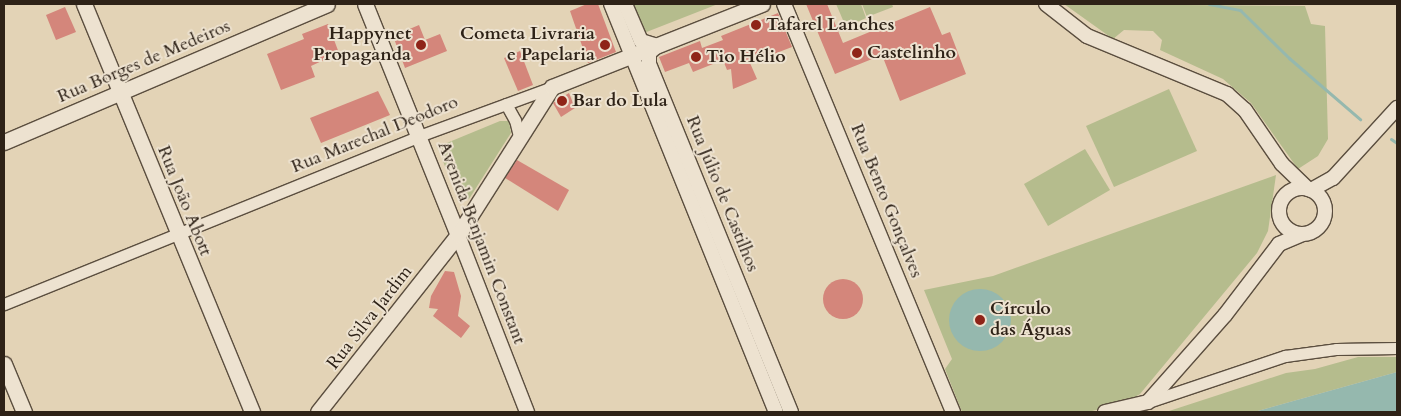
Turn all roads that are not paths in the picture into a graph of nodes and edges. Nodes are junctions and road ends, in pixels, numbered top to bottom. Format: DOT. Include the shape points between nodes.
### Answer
graph roads {
  1 [pos="84,4"];
  2 [pos="327,4"];
  3 [pos="364,4"];
  4 [pos="611,4"];
  5 [pos="625,4"];
  6 [pos="762,4"];
  7 [pos="784,4"];
  8 [pos="1046,4"];
  9 [pos="657,46"];
  10 [pos="631,54"];
  11 [pos="552,87"];
  12 [pos="120,92"];
  13 [pos="506,104"];
  14 [pos="1397,108"];
  15 [pos="675,127"];
  16 [pos="661,133"];
  17 [pos="419,136"];
  18 [pos="519,136"];
  19 [pos="4,142"];
  20 [pos="1282,164"];
  21 [pos="1333,178"];
  22 [pos="1309,189"];
  23 [pos="478,206"];
  24 [pos="1325,207"];
  25 [pos="1280,210"];
  26 [pos="452,218"];
  27 [pos="708,228"];
  28 [pos="177,234"];
  29 [pos="1302,234"];
  30 [pos="454,240"];
  31 [pos="1279,244"];
  32 [pos="4,304"];
  33 [pos="1397,348"];
  34 [pos="4,364"];
  35 [pos="1148,402"];
  36 [pos="782,409"];
  37 [pos="24,412"];
  38 [pos="252,412"];
  39 [pos="318,412"];
  40 [pos="527,412"];
  41 [pos="953,412"];
  42 [pos="1105,412"];
  1 -- 12 [label="main road, Rua João Abott"];
  2 -- 12 [label="main road, Rua Borges de Medeiros"];
  3 -- 17 [label="main road, Avenida Benjamin Constant"];
  4 -- 10 [label="street, Rua Júlio de Castilhos"];
  5 -- 9 [label="street" via="641,41"];
  6 -- 9 [label="main road, Rua Marechal Deodoro"];
  7 -- 41 [label="street, Rua Bento Gonçalves"];
  8 -- 20 [label="street" via="1087,36 1226,94 1245,110"];
  9 -- 10 [label="main road, Rua Marechal Deodoro"];
  9 -- 15 [label="street, Rua Júlio de Castilhos" via="649,53 649,64"];
  10 -- 11 [label="main road, Rua Marechal Deodoro"];
  10 -- 16 [label="street, Rua Júlio de Castilhos"];
  11 -- 13 [label="street, Rua Marechal Deodoro"];
  11 -- 18 [label="main road, Rua Silva Jardim"];
  12 -- 19 [label="main road, Rua Borges de Medeiros"];
  12 -- 28 [label="main road, Rua João Abott"];
  13 -- 17 [label="street, Rua Marechal Deodoro"];
  13 -- 18 [label="street"];
  14 -- 21 [label="street"];
  15 -- 16 [label="street"];
  15 -- 27 [label="street, Rua Júlio de Castilhos"];
  16 -- 27 [label="street, Rua Júlio de Castilhos"];
  17 -- 26 [label="main road, Avenida Benjamin Constant"];
  17 -- 28 [label="street, Rua Marechal Deodoro"];
  18 -- 23 [label="main road, Rua Silva Jardim"];
  20 -- 22 [label="street"];
  20 -- 25 [label="street" via="1284,184"];
  21 -- 22 [label="street"];
  21 -- 24 [label="street"];
  22 -- 24 [label="street" via="1323,200"];
  22 -- 25 [label="street" via="1291,191"];
  23 -- 26 [label="main road"];
  23 -- 30 [label="main road, Rua Silva Jardim"];
  24 -- 29 [label="street" via="1320,226"];
  25 -- 29 [label="street" via="1288,229"];
  25 -- 31 [label="street"];
  26 -- 30 [label="main road"];
  27 -- 36 [label="street, Rua Júlio de Castilhos"];
  28 -- 32 [label="street, Rua Marechal Deodoro"];
  28 -- 38 [label="main road, Rua João Abott"];
  29 -- 31 [label="street"];
  30 -- 39 [label="main road, Rua Silva Jardim"];
  30 -- 40 [label="street, Avenida Benjamin Constant"];
  31 -- 35 [label="street" via="1224,315"];
  33 -- 35 [label="street" via="1285,356"];
  34 -- 37 [label="main road"];
  35 -- 42 [label="street"];
}
